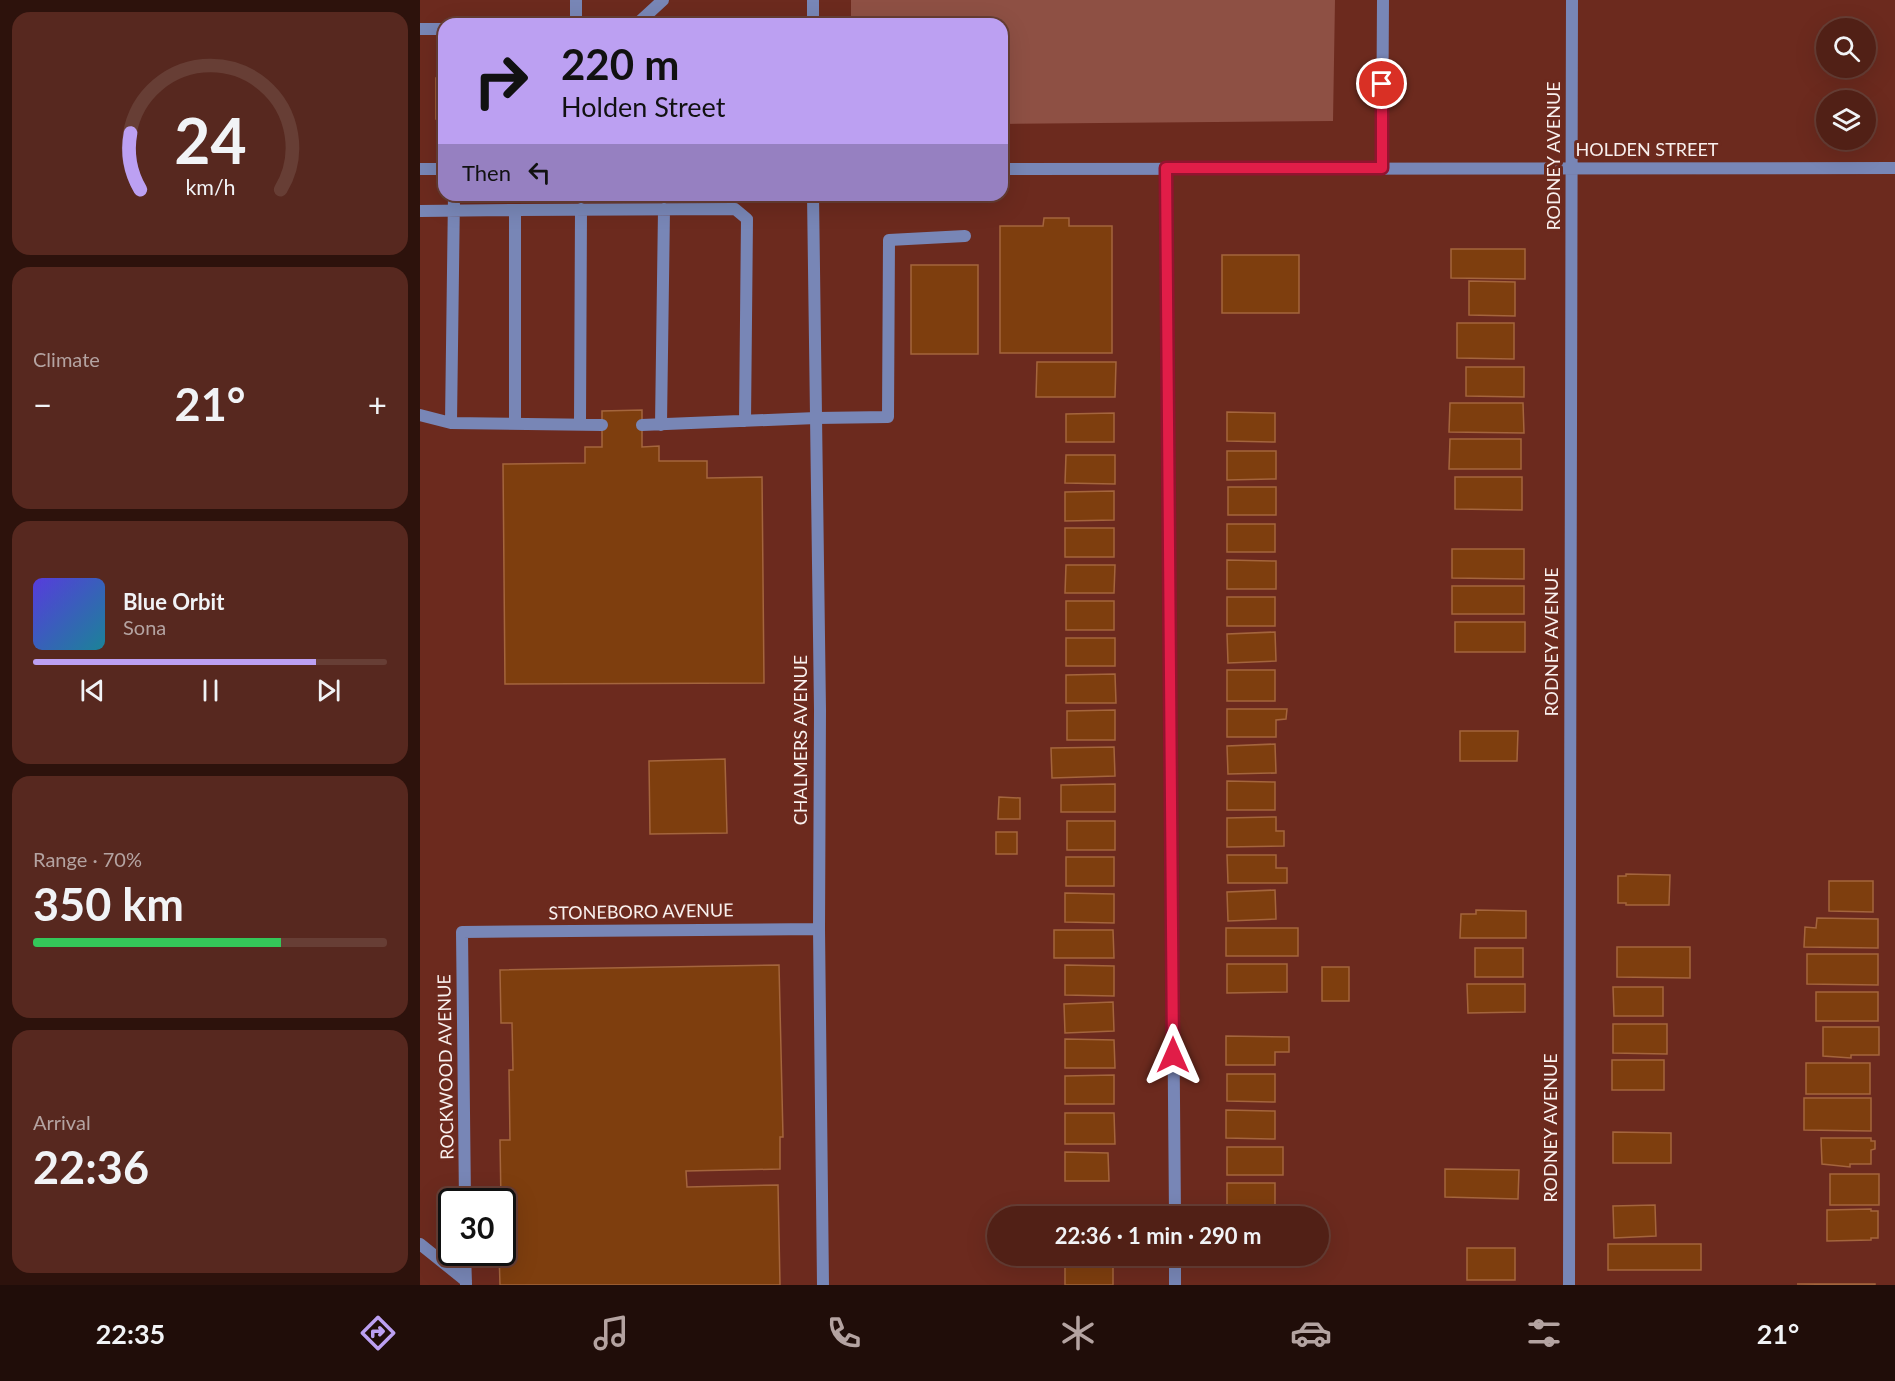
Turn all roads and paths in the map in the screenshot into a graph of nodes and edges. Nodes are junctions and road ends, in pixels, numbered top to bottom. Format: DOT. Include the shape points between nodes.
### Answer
graph roads {
  1 [pos="576,0"];
  2 [pos="663,0"];
  3 [pos="813,0"];
  4 [pos="1383,0"];
  5 [pos="1572,0"];
  6 [pos="576,18"];
  7 [pos="644,18"];
  8 [pos="813,18"];
  9 [pos="420,29"];
  10 [pos="438,29"];
  11 [pos="1166,168"];
  12 [pos="1382,168"];
  13 [pos="1572,168"];
  14 [pos="1895,168"];
  15 [pos="420,169"];
  16 [pos="438,169"];
  17 [pos="1008,169"];
  18 [pos="453,201"];
  19 [pos="639,201"];
  20 [pos="813,201"];
  21 [pos="581,209"];
  22 [pos="639,209"];
  23 [pos="664,209"];
  24 [pos="515,210"];
  25 [pos="420,211"];
  26 [pos="453,211"];
  27 [pos="965,236"];
  28 [pos="420,415"];
  29 [pos="816,418"];
  30 [pos="745,421"];
  31 [pos="451,423"];
  32 [pos="515,423"];
  33 [pos="580,424"];
  34 [pos="602,425"];
  35 [pos="642,425"];
  36 [pos="662,425"];
  37 [pos="819,929"];
  38 [pos="462,932"];
  39 [pos="465,1188"];
  40 [pos="1175,1206"];
  41 [pos="420,1244"];
  42 [pos="465,1266"];
  43 [pos="1175,1266"];
  44 [pos="466,1283"];
  45 [pos="824,1285"];
  46 [pos="1175,1285"];
  47 [pos="1569,1285"];
  1 -- 6 [label="street"];
  2 -- 7 [label="street"];
  3 -- 8 [label="street"];
  4 -- 12 [label="street"];
  5 -- 13 [label="street, RODNEY AVENUE"];
  9 -- 10 [label="street"];
  11 -- 12 [label="street, HOLDEN STREET"];
  11 -- 17 [label="street, HOLDEN STREET"];
  11 -- 40 [label="street"];
  12 -- 13 [label="street, HOLDEN STREET"];
  13 -- 14 [label="street, HOLDEN STREET"];
  13 -- 47 [label="street, RODNEY AVENUE"];
  15 -- 16 [label="street"];
  18 -- 26 [label="street"];
  19 -- 22 [label="street"];
  20 -- 29 [label="street, CHALMERS AVENUE"];
  21 -- 22 [label="street"];
  21 -- 24 [label="street"];
  21 -- 33 [label="street"];
  22 -- 23 [label="street"];
  23 -- 30 [label="street" via="735,208 747,219"];
  23 -- 36 [label="street"];
  24 -- 26 [label="street"];
  24 -- 32 [label="street"];
  25 -- 26 [label="street"];
  26 -- 31 [label="street"];
  27 -- 29 [label="street" via="889,240 888,417"];
  28 -- 31 [label="street"];
  29 -- 30 [label="street"];
  29 -- 37 [label="street, CHALMERS AVENUE"];
  30 -- 36 [label="street"];
  31 -- 32 [label="street"];
  32 -- 33 [label="street"];
  33 -- 34 [label="street"];
  35 -- 36 [label="street"];
  37 -- 38 [label="street, STONEBORO AVENUE"];
  37 -- 45 [label="street, CHALMERS AVENUE"];
  38 -- 39 [label="street, ROCKWOOD AVENUE"];
  41 -- 44 [label="street"];
  42 -- 44 [label="street"];
  43 -- 46 [label="street"];
}
